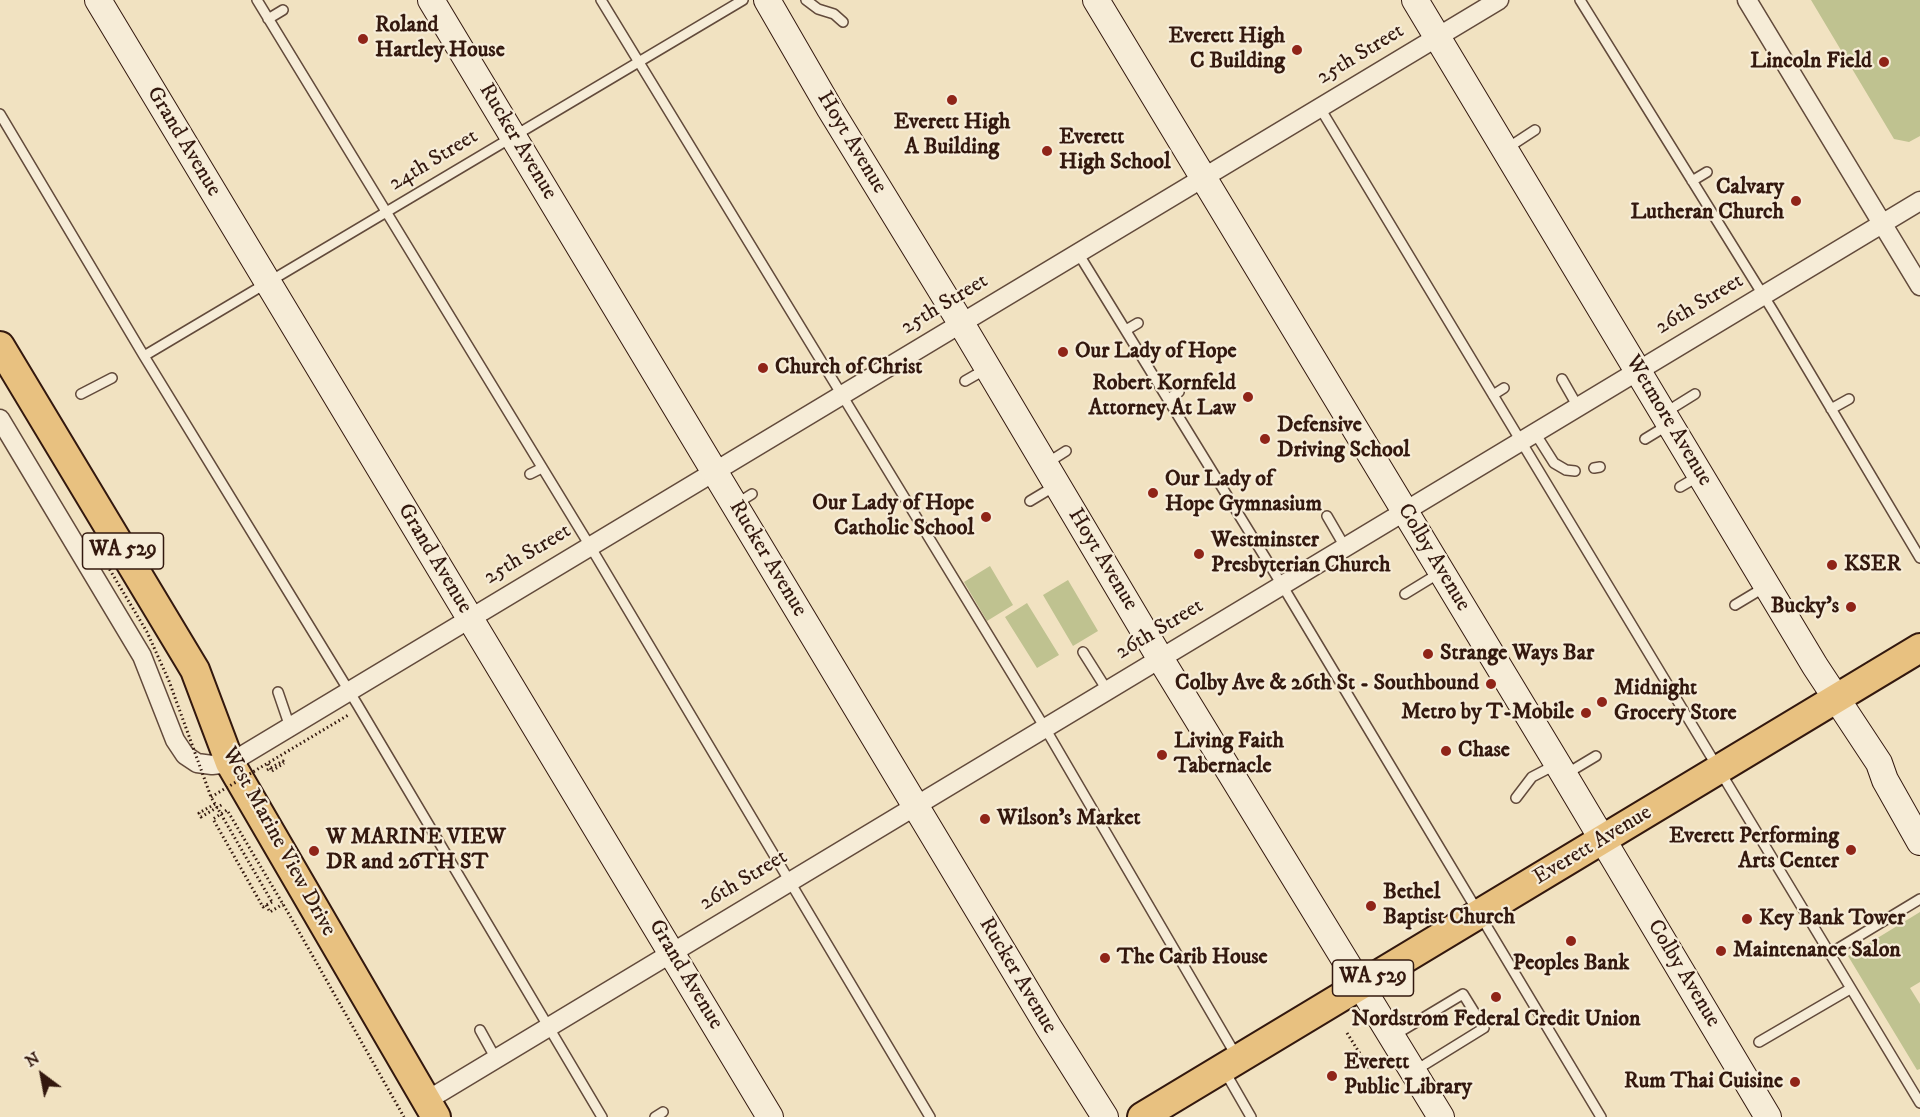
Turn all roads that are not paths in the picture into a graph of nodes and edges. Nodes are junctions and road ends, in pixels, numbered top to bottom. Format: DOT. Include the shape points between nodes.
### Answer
graph roads {
  1 [pos="98,0"];
  2 [pos="257,0"];
  3 [pos="431,0"];
  4 [pos="601,0"];
  5 [pos="743,0"];
  6 [pos="767,0"];
  7 [pos="806,0"];
  8 [pos="1096,0"];
  9 [pos="1414,0"];
  10 [pos="1499,0"];
  11 [pos="1580,0"];
  12 [pos="1747,0"];
  13 [pos="283,10"];
  14 [pos="268,19"];
  15 [pos="843,22"];
  16 [pos="1437,37"];
  17 [pos="638,63"];
  18 [pos="1627,76"];
  19 [pos="1617,82"];
  20 [pos="1320,108"];
  21 [pos="0,114"];
  22 [pos="1535,130"];
  23 [pos="513,136"];
  24 [pos="1504,150"];
  25 [pos="1707,172"];
  26 [pos="1202,178"];
  27 [pos="1692,181"];
  28 [pos="1920,201"];
  29 [pos="386,212"];
  30 [pos="1882,223"];
  31 [pos="1078,253"];
  32 [pos="267,283"];
  33 [pos="1920,286"];
  34 [pos="1763,295"];
  35 [pos="961,323"];
  36 [pos="1138,323"];
  37 [pos="1126,330"];
  38 [pos="0,346"];
  39 [pos="144,356"];
  40 [pos="988,368"];
  41 [pos="1638,371"];
  42 [pos="112,378"];
  43 [pos="1562,379"];
  44 [pos="965,381"];
  45 [pos="1504,388"];
  46 [pos="1179,392"];
  47 [pos="81,394"];
  48 [pos="1695,394"];
  49 [pos="841,395"];
  50 [pos="1493,395"];
  51 [pos="1166,396"];
  52 [pos="1154,399"];
  53 [pos="1849,399"];
  54 [pos="1578,407"];
  55 [pos="1831,409"];
  56 [pos="0,419"];
  57 [pos="1667,419"];
  58 [pos="1528,437"];
  59 [pos="1645,439"];
  60 [pos="1864,443"];
  61 [pos="1854,449"];
  62 [pos="1056,467"];
  63 [pos="542,468"];
  64 [pos="714,471"];
  65 [pos="1575,471"];
  66 [pos="530,474"];
  67 [pos="1030,501"];
  68 [pos="1405,511"];
  69 [pos="1327,516"];
  70 [pos="590,546"];
  71 [pos="1345,547"];
  72 [pos="1920,558"];
  73 [pos="1442,572"];
  74 [pos="1282,585"];
  75 [pos="1767,586"];
  76 [pos="1405,594"];
  77 [pos="1735,605"];
  78 [pos="470,619"];
  79 [pos="1329,640"];
  80 [pos="1319,646"];
  81 [pos="1920,648"];
  82 [pos="1659,650"];
  83 [pos="1083,652"];
  84 [pos="1650,656"];
  85 [pos="1160,658"];
  86 [pos="1107,690"];
  87 [pos="349,691"];
  88 [pos="278,692"];
  89 [pos="1362,695"];
  90 [pos="1836,699"];
  91 [pos="1352,701"];
  92 [pos="290,727"];
  93 [pos="1045,728"];
  94 [pos="1596,756"];
  95 [pos="230,763"];
  96 [pos="1561,769"];
  97 [pos="1718,770"];
  98 [pos="1516,798"];
  99 [pos="916,806"];
  100 [pos="1603,839"];
  101 [pos="1450,842"];
  102 [pos="1920,842"];
  103 [pos="1440,848"];
  104 [pos="790,881"];
  105 [pos="1920,899"];
  106 [pos="1479,914"];
  107 [pos="672,953"];
  108 [pos="1829,954"];
  109 [pos="1362,985"];
  110 [pos="1850,988"];
  111 [pos="548,1028"];
  112 [pos="480,1030"];
  113 [pos="1393,1036"];
  114 [pos="1758,1042"];
  115 [pos="1557,1044"];
  116 [pos="1548,1049"];
  117 [pos="496,1059"];
  118 [pos="1231,1064"];
  119 [pos="1413,1071"];
  120 [pos="1920,1103"];
  121 [pos="422,1112"];
  122 [pos="602,1117"];
  123 [pos="770,1117"];
  124 [pos="930,1117"];
  125 [pos="1105,1117"];
  126 [pos="1142,1117"];
  127 [pos="1251,1117"];
  128 [pos="1441,1117"];
  129 [pos="1601,1117"];
  130 [pos="1768,1117"];
  1 -- 32 [label="street, Grand Avenue"];
  2 -- 14 [label="lane"];
  3 -- 23 [label="street, Rucker Avenue"];
  4 -- 17 [label="lane"];
  5 -- 17 [label="lane, 24th Street"];
  6 -- 35 [label="street, Hoyt Avenue"];
  7 -- 15 [label="lane"];
  8 -- 26 [label="street, Colby Avenue"];
  9 -- 16 [label="street, Wetmore Avenue"];
  10 -- 16 [label="street, 25th Street"];
  11 -- 18 [label="lane"];
  12 -- 30 [label="street"];
  13 -- 14 [label="lane"];
  14 -- 29 [label="lane"];
  16 -- 20 [label="street, 25th Street"];
  16 -- 24 [label="street, Wetmore Avenue"];
  17 -- 23 [label="lane, 24th Street"];
  17 -- 49 [label="lane" via="774,295"];
  18 -- 19 [label="lane"];
  18 -- 27 [label="lane"];
  20 -- 26 [label="street, 25th Street"];
  20 -- 50 [label="lane" via="1374,205"];
  21 -- 39 [label="lane"];
  22 -- 24 [label="lane"];
  23 -- 29 [label="lane, 24th Street"];
  23 -- 64 [label="street, Rucker Avenue"];
  24 -- 41 [label="street, Wetmore Avenue"];
  25 -- 27 [label="lane"];
  26 -- 31 [label="street, 25th Street"];
  26 -- 68 [label="street, Colby Avenue"];
  27 -- 34 [label="lane"];
  28 -- 30 [label="street, 26th Street"];
  29 -- 32 [label="lane, 24th Street"];
  29 -- 63 [label="lane" via="428,289"];
  30 -- 33 [label="street"];
  30 -- 34 [label="street, 26th Street"];
  31 -- 35 [label="street, 25th Street"];
  31 -- 37 [label="lane"];
  32 -- 39 [label="lane, 24th Street"];
  32 -- 78 [label="street, Grand Avenue"];
  34 -- 41 [label="street, 26th Street"];
  34 -- 55 [label="lane" via="1783,339"];
  35 -- 40 [label="street, Hoyt Avenue"];
  35 -- 49 [label="street, 25th Street"];
  36 -- 37 [label="lane"];
  37 -- 51 [label="lane"];
  38 -- 95 [label="main road, West Marine View Drive / WA 529" via="195,670"];
  39 -- 87 [label="lane"];
  40 -- 44 [label="lane"];
  40 -- 62 [label="street, Hoyt Avenue"];
  41 -- 54 [label="street, 26th Street"];
  41 -- 57 [label="street, Wetmore Avenue"];
  42 -- 47 [label="lane"];
  43 -- 54 [label="lane"];
  45 -- 50 [label="lane"];
  46 -- 51 [label="lane"];
  48 -- 57 [label="lane"];
  49 -- 64 [label="street, 25th Street"];
  49 -- 93 [label="lane" via="856,430"];
  50 -- 58 [label="lane"];
  51 -- 52 [label="lane"];
  51 -- 74 [label="lane"];
  53 -- 55 [label="lane"];
  54 -- 58 [label="street, 26th Street"];
  55 -- 61 [label="lane"];
  56 -- 95 [label="street" via="142,656 175,740 185,755 212,765"];
  57 -- 59 [label="lane"];
  57 -- 75 [label="street, Wetmore Avenue" via="1690,481"];
  58 -- 65 [label="lane" via="1554,463"];
  58 -- 68 [label="street, 26th Street"];
  58 -- 84 [label="lane"];
  60 -- 61 [label="lane"];
  61 -- 72 [label="lane"];
  62 -- 67 [label="lane"];
  62 -- 85 [label="street, Hoyt Avenue"];
  63 -- 66 [label="lane"];
  63 -- 70 [label="lane"];
  64 -- 70 [label="street, 25th Street"];
  64 -- 99 [label="street, Rucker Avenue" via="743,499"];
  68 -- 71 [label="street, 26th Street"];
  68 -- 73 [label="street, Colby Avenue"];
  69 -- 71 [label="lane"];
  70 -- 78 [label="street, 25th Street"];
  70 -- 104 [label="lane"];
  71 -- 74 [label="street, 26th Street"];
  73 -- 76 [label="lane"];
  73 -- 96 [label="street, Colby Avenue"];
  74 -- 80 [label="lane"];
  74 -- 85 [label="street, 26th Street"];
  75 -- 77 [label="lane"];
  75 -- 90 [label="street, Wetmore Avenue"];
  78 -- 87 [label="street, 25th Street"];
  78 -- 107 [label="street, Grand Avenue"];
  79 -- 80 [label="lane"];
  80 -- 91 [label="lane"];
  81 -- 90 [label="main road, Everett Avenue / WA 529"];
  82 -- 84 [label="lane"];
  83 -- 86 [label="lane"];
  84 -- 97 [label="lane" via="1676,708"];
  85 -- 86 [label="street, 26th Street"];
  85 -- 109 [label="street, Hoyt Avenue"];
  86 -- 93 [label="street, 26th Street"];
  87 -- 92 [label="street, 25th Street"];
  87 -- 111 [label="lane"];
  88 -- 92 [label="lane"];
  89 -- 91 [label="lane"];
  90 -- 97 [label="main road, Everett Avenue / WA 529"];
  90 -- 102 [label="street, Wetmore Avenue" via="1879,763"];
  91 -- 103 [label="lane"];
  92 -- 95 [label="street, 25th Street"];
  93 -- 99 [label="street, 26th Street"];
  93 -- 118 [label="lane"];
  94 -- 96 [label="lane"];
  95 -- 121 [label="main road, West Marine View Drive / WA 529"];
  96 -- 98 [label="lane" via="1532,777"];
  96 -- 100 [label="street, Colby Avenue"];
  97 -- 100 [label="main road, Everett Avenue / WA 529"];
  97 -- 108 [label="lane"];
  99 -- 104 [label="street, 26th Street"];
  99 -- 125 [label="street, Rucker Avenue"];
  100 -- 106 [label="main road, Everett Avenue / WA 529"];
  100 -- 130 [label="street, Colby Avenue"];
  101 -- 103 [label="lane"];
  103 -- 106 [label="lane"];
  104 -- 107 [label="street, 26th Street"];
  104 -- 124 [label="lane"];
  105 -- 108 [label="lane"];
  106 -- 109 [label="main road, Everett Avenue / WA 529"];
  106 -- 115 [label="lane"];
  107 -- 111 [label="street, 26th Street"];
  107 -- 123 [label="street, Grand Avenue"];
  108 -- 110 [label="lane"];
  109 -- 113 [label="street, Hoyt Avenue"];
  109 -- 118 [label="main road, Everett Avenue / WA 529"];
  110 -- 114 [label="lane"];
  110 -- 120 [label="lane"];
  111 -- 117 [label="street, 26th Street"];
  111 -- 122 [label="lane"];
  112 -- 117 [label="lane"];
  113 -- 119 [label="street, Hoyt Avenue"];
  113 -- 119 [label="lane" via="1463,994 1484,1028"];
  115 -- 116 [label="lane"];
  115 -- 129 [label="lane"];
  117 -- 121 [label="street, 26th Street"];
  118 -- 126 [label="main road, Everett Avenue / WA 529"];
  118 -- 127 [label="lane"];
  119 -- 128 [label="street, Hoyt Avenue"];
}
